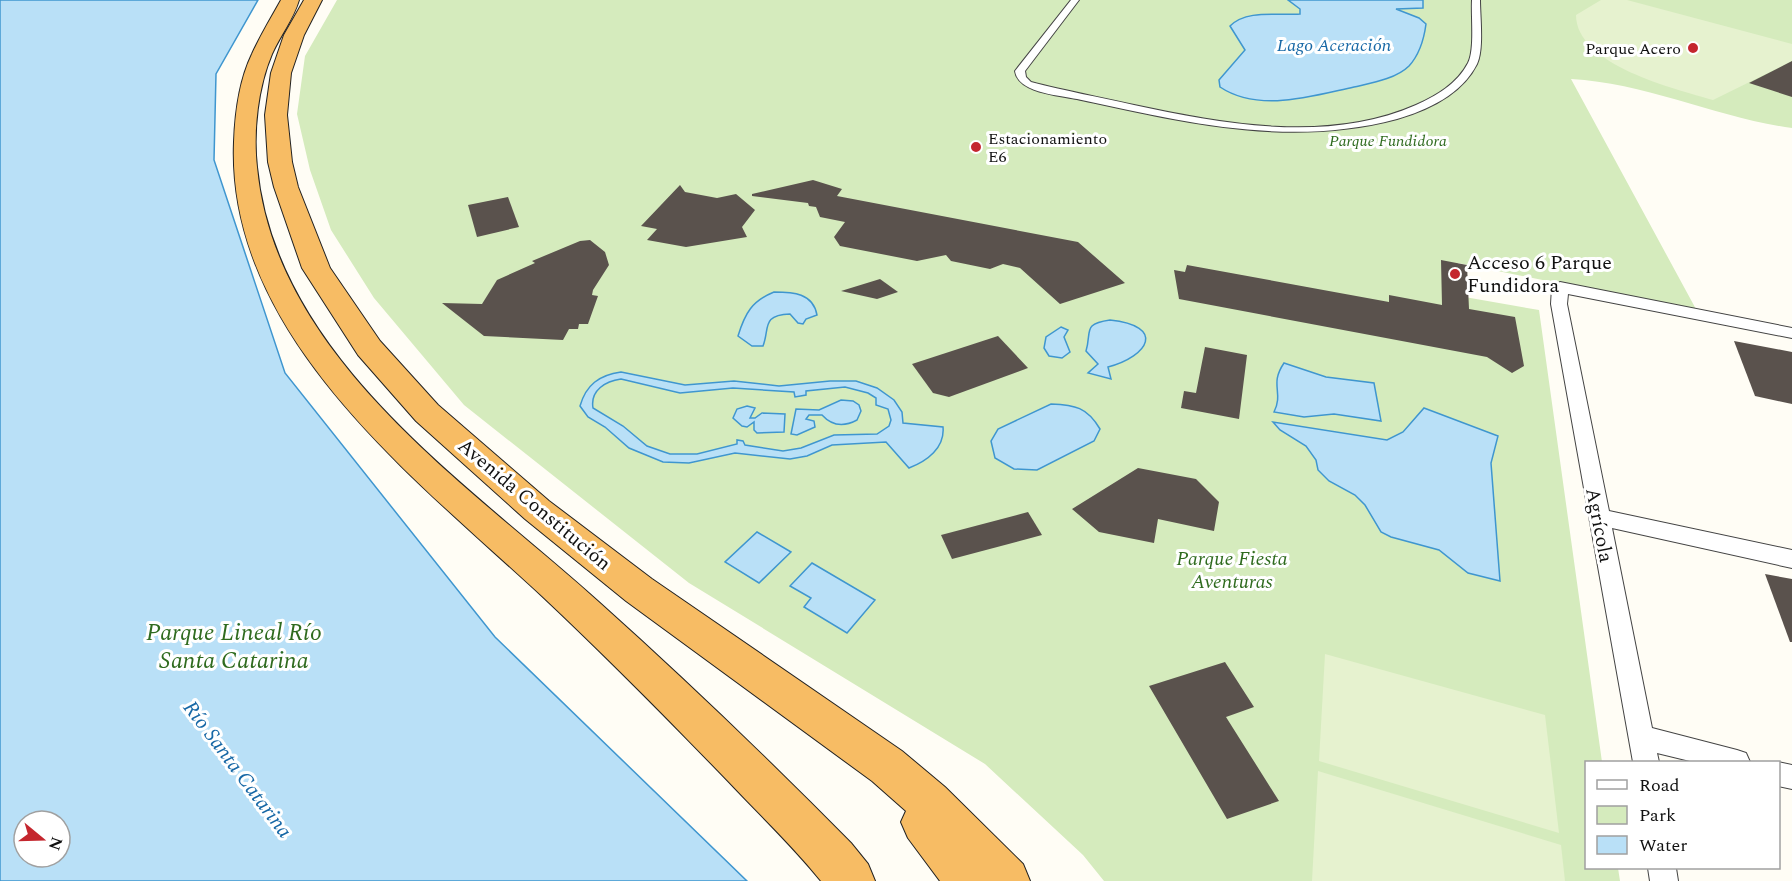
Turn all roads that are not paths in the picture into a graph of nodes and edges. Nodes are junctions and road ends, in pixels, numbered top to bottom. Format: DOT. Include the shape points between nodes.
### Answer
graph roads {
  1 [pos="291,0"];
  2 [pos="312,0"];
  3 [pos="1075,0"];
  4 [pos="1476,0"];
  5 [pos="1792,333"];
  6 [pos="1598,517"];
  7 [pos="1792,559"];
  8 [pos="844,734"];
  9 [pos="1642,737"];
  10 [pos="1646,761"];
  11 [pos="1733,761"];
  12 [pos="851,881"];
  13 [pos="970,881"];
  14 [pos="1006,881"];
  1 -- 12 [label="highway" via="268,39 252,78 243,146 255,224 295,315 342,382 409,454 711,734"];
  2 -- 8 [label="highway, Avenida Constitución" via="281,73 276,116 280,162 316,268 369,348 427,413 537,510 639,590"];
  3 -- 4 [label="street" via="1020,71 1028,84 1214,124 1305,130 1389,118 1445,95 1474,62"];
  5 -- 6 [label="street, Agrícola" via="1560,287 1559,304"];
  6 -- 7 [label="street"];
  6 -- 9 [label="street, Agrícola"];
  8 -- 13 [label="highway" via="891,783"];
  8 -- 14 [label="highway, Avenida Constitución" via="929,802"];
  9 -- 10 [label="street, Agrícola"];
  9 -- 11 [label="street"];
}
